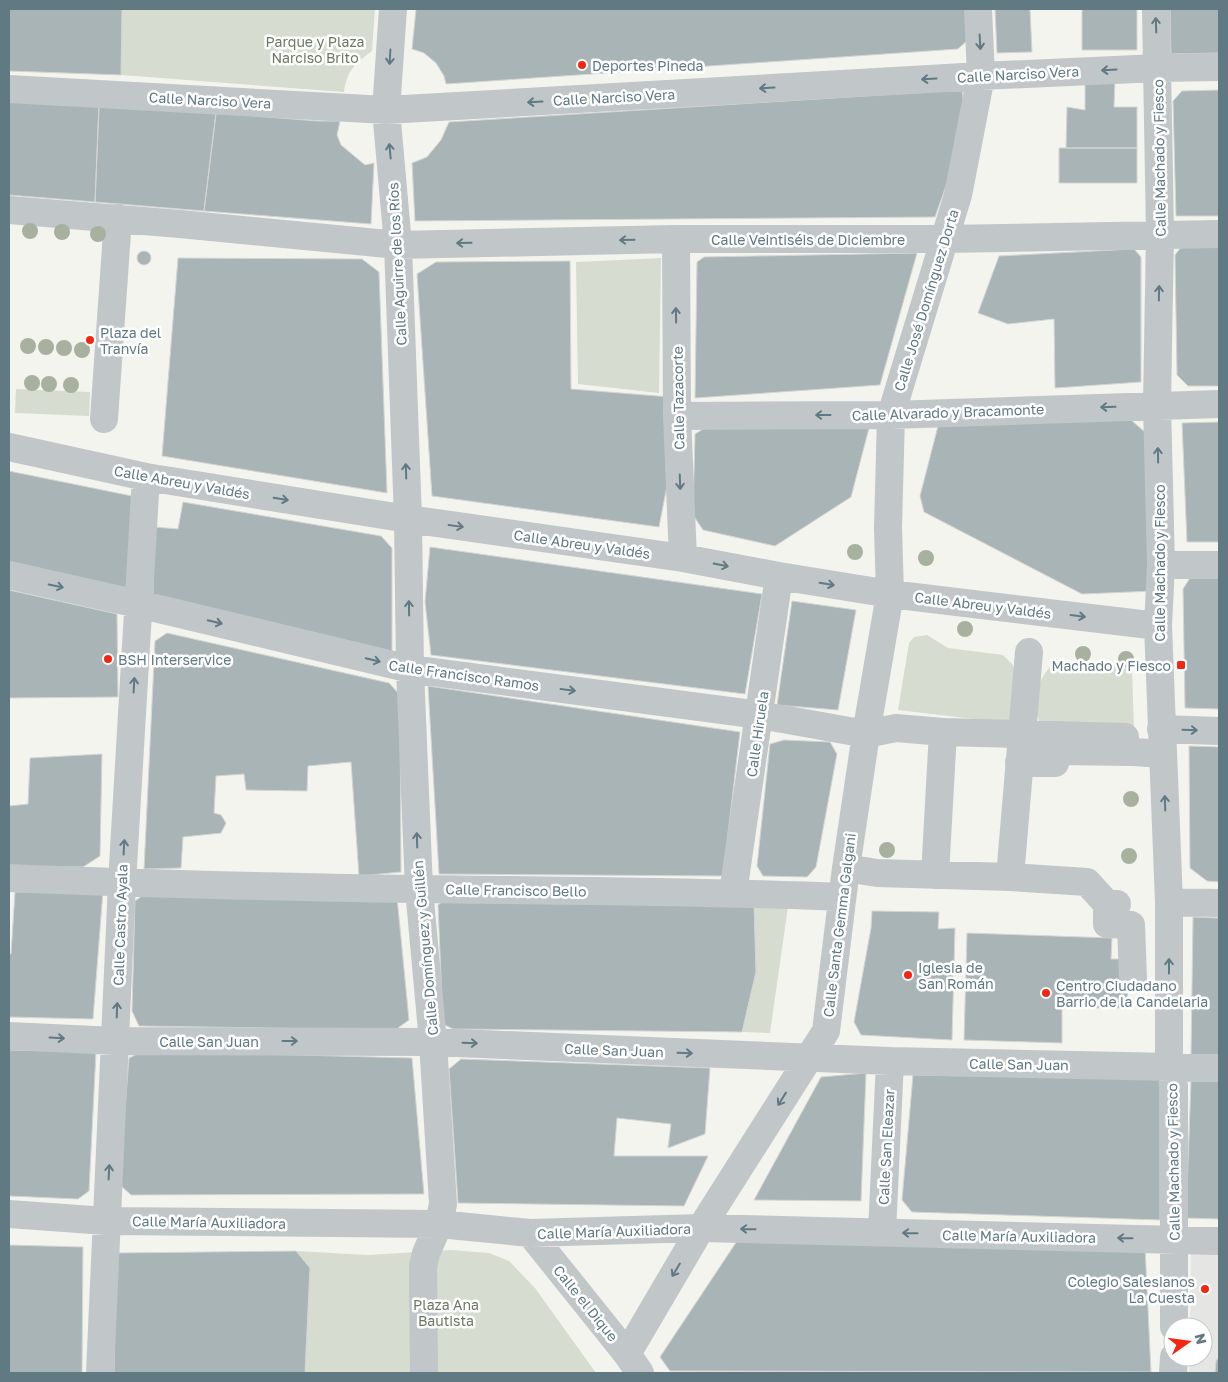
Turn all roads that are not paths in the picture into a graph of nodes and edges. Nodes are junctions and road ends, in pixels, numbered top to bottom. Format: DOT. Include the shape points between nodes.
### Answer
graph roads {
  1 [pos="393,9"];
  2 [pos="978,9"];
  3 [pos="1156,9"];
  4 [pos="1219,67"];
  5 [pos="1158,68"];
  6 [pos="982,76"];
  7 [pos="9,89"];
  8 [pos="386,110"];
  9 [pos="9,210"];
  10 [pos="118,218"];
  11 [pos="1160,234"];
  12 [pos="1219,234"];
  13 [pos="946,238"];
  14 [pos="676,239"];
  15 [pos="398,245"];
  16 [pos="1219,404"];
  17 [pos="1156,405"];
  18 [pos="891,415"];
  19 [pos="677,416"];
  20 [pos="104,419"];
  21 [pos="9,447"];
  22 [pos="146,477"];
  23 [pos="408,519"];
  24 [pos="683,558"];
  25 [pos="1219,564"];
  26 [pos="1161,565"];
  27 [pos="9,575"];
  28 [pos="779,576"];
  29 [pos="890,594"];
  30 [pos="138,604"];
  31 [pos="1158,626"];
  32 [pos="1030,652"];
  33 [pos="410,670"];
  34 [pos="760,715"];
  35 [pos="1219,731"];
  36 [pos="942,732"];
  37 [pos="866,734"];
  38 [pos="1024,734"];
  39 [pos="1125,737"];
  40 [pos="1162,742"];
  41 [pos="1019,763"];
  42 [pos="846,868"];
  43 [pos="936,875"];
  44 [pos="1010,877"];
  45 [pos="9,878"];
  46 [pos="122,883"];
  47 [pos="419,889"];
  48 [pos="733,893"];
  49 [pos="842,897"];
  50 [pos="1169,902"];
  51 [pos="1219,903"];
  52 [pos="1133,979"];
  53 [pos="9,1036"];
  54 [pos="116,1041"];
  55 [pos="433,1042"];
  56 [pos="808,1058"];
  57 [pos="890,1061"];
  58 [pos="1169,1067"];
  59 [pos="1219,1068"];
  60 [pos="9,1214"];
  61 [pos="106,1220"];
  62 [pos="439,1224"];
  63 [pos="701,1228"];
  64 [pos="882,1232"];
  65 [pos="530,1233"];
  66 [pos="1174,1240"];
  67 [pos="1219,1241"];
  68 [pos="1174,1317"];
  69 [pos="633,1364"];
  70 [pos="100,1373"];
  71 [pos="424,1373"];
  1 -- 8 [label="street, Calle Aguirre de los Ríos, one-way"];
  2 -- 6 [label="street, Calle José Domínguez Dorta, one-way"];
  5 -- 3 [label="street, Calle Machado y Fiesco, one-way"];
  4 -- 5 [label="street, Calle Narciso Vera"];
  5 -- 6 [label="street, Calle Narciso Vera, one-way"];
  5 -- 11 [label="street, Calle Machado y Fiesco"];
  6 -- 8 [label="street, Calle Narciso Vera, one-way"];
  6 -- 13 [label="street, Calle José Domínguez Dorta"];
  7 -- 8 [label="street, Calle Narciso Vera"];
  15 -- 8 [label="street, Calle Aguirre de los Ríos, one-way"];
  9 -- 10 [label="street, Calle Veintiséis de Diciembre"];
  10 -- 15 [label="street, Calle Veintiséis de Diciembre"];
  10 -- 20 [label="street"];
  11 -- 12 [label="street, Calle Veintiséis de Diciembre"];
  11 -- 13 [label="street, Calle Veintiséis de Diciembre"];
  17 -- 11 [label="street, Calle Machado y Fiesco, one-way"];
  13 -- 14 [label="street, Calle Veintiséis de Diciembre"];
  13 -- 18 [label="street, Calle José Domínguez Dorta"];
  14 -- 15 [label="street, Calle Veintiséis de Diciembre, one-way"];
  19 -- 14 [label="street, Calle Tazacorte, one-way"];
  23 -- 15 [label="street, Calle Aguirre de los Ríos, one-way"];
  16 -- 17 [label="street, Calle Alvarado y Bracamonte"];
  17 -- 18 [label="street, Calle Alvarado y Bracamonte, one-way"];
  26 -- 17 [label="street, Calle Machado y Fiesco, one-way"];
  18 -- 19 [label="street, Calle Alvarado y Bracamonte, one-way"];
  18 -- 29 [label="street, Calle José Domínguez Dorta"];
  19 -- 24 [label="street, Calle Tazacorte, one-way"];
  21 -- 22 [label="street, Calle Abreu y Valdés"];
  22 -- 23 [label="street, Calle Abreu y Valdés, one-way"];
  22 -- 30 [label="street, Calle Castro Ayala"];
  23 -- 24 [label="street, Calle Abreu y Valdés, one-way"];
  33 -- 23 [label="street, Calle Domínguez y Guillén, one-way"];
  24 -- 28 [label="street, Calle Abreu y Valdés, one-way"];
  25 -- 26 [label="street"];
  26 -- 31 [label="street, Calle Machado y Fiesco"];
  27 -- 30 [label="street, Calle Francisco Ramos, one-way"];
  28 -- 29 [label="street, Calle Abreu y Valdés, one-way"];
  28 -- 34 [label="street, Calle Hiruela"];
  29 -- 31 [label="street, Calle Abreu y Valdés, one-way"];
  29 -- 37 [label="street, Calle Santa Gemma Galgani"];
  30 -- 33 [label="street, Calle Francisco Ramos, one-way"];
  46 -- 30 [label="street, Calle Castro Ayala, one-way"];
  31 -- 40 [label="street, Calle Machado y Fiesco"];
  32 -- 38 [label="street"];
  33 -- 34 [label="street, Calle Francisco Ramos, one-way"];
  47 -- 33 [label="street, Calle Domínguez y Guillén, one-way"];
  34 -- 37 [label="street, Calle Francisco Ramos"];
  34 -- 48 [label="street, Calle Hiruela"];
  40 -- 35 [label="street, one-way"];
  36 -- 37 [label="street" via="896,728"];
  36 -- 38 [label="street"];
  36 -- 43 [label="street"];
  37 -- 42 [label="street, Calle Santa Gemma Galgani"];
  38 -- 39 [label="street"];
  38 -- 41 [label="street"];
  40 -- 41 [label="street" via="1134,752 1055,751 1056,763"];
  50 -- 40 [label="street, Calle Machado y Fiesco, one-way"];
  41 -- 44 [label="street"];
  42 -- 43 [label="street" via="877,873"];
  42 -- 49 [label="street, Calle Santa Gemma Galgani"];
  43 -- 44 [label="street"];
  44 -- 52 [label="street" via="1087,882 1112,904 1107,924 1132,926"];
  45 -- 46 [label="street, Calle Francisco Bello"];
  46 -- 47 [label="street, Calle Francisco Bello"];
  54 -- 46 [label="street, Calle Castro Ayala, one-way"];
  47 -- 48 [label="street, Calle Francisco Bello"];
  47 -- 55 [label="street, Calle Domínguez y Guillén"];
  48 -- 49 [label="street, Calle Francisco Bello"];
  49 -- 56 [label="street, Calle Santa Gemma Galgani" via="826,1031"];
  50 -- 51 [label="street"];
  58 -- 50 [label="street, Calle Machado y Fiesco, one-way"];
  53 -- 54 [label="street, Calle San Juan, one-way"];
  54 -- 55 [label="street, Calle San Juan, one-way"];
  61 -- 54 [label="street, Calle Castro Ayala, one-way"];
  55 -- 56 [label="street, Calle San Juan, one-way"];
  55 -- 62 [label="street, Calle Domínguez y Guillén" via="443,1204"];
  56 -- 57 [label="street, Calle San Juan"];
  56 -- 63 [label="street, Calle Santa Gemma Galgani, one-way"];
  57 -- 58 [label="street, Calle San Juan"];
  57 -- 64 [label="street, Calle San Eleazar"];
  58 -- 59 [label="street, Calle San Juan"];
  58 -- 66 [label="street, Calle Machado y Fiesco" via="1174,1086"];
  60 -- 61 [label="street, Calle María Auxiliadora"];
  61 -- 62 [label="street, Calle María Auxiliadora"];
  61 -- 70 [label="street, Calle Castro Ayala"];
  62 -- 65 [label="street, Calle María Auxiliadora"];
  62 -- 71 [label="street, Calle Domínguez y Guillén" via="423,1267"];
  64 -- 63 [label="street, Calle María Auxiliadora, one-way"];
  63 -- 65 [label="street, Calle María Auxiliadora"];
  63 -- 69 [label="street, Calle Santa Gemma Galgani, one-way"];
  66 -- 64 [label="street, Calle María Auxiliadora, one-way"];
  65 -- 69 [label="street, Calle el Dique"];
  66 -- 67 [label="street, Calle María Auxiliadora"];
  66 -- 68 [label="street, Calle Machado y Fiesco"];
}
